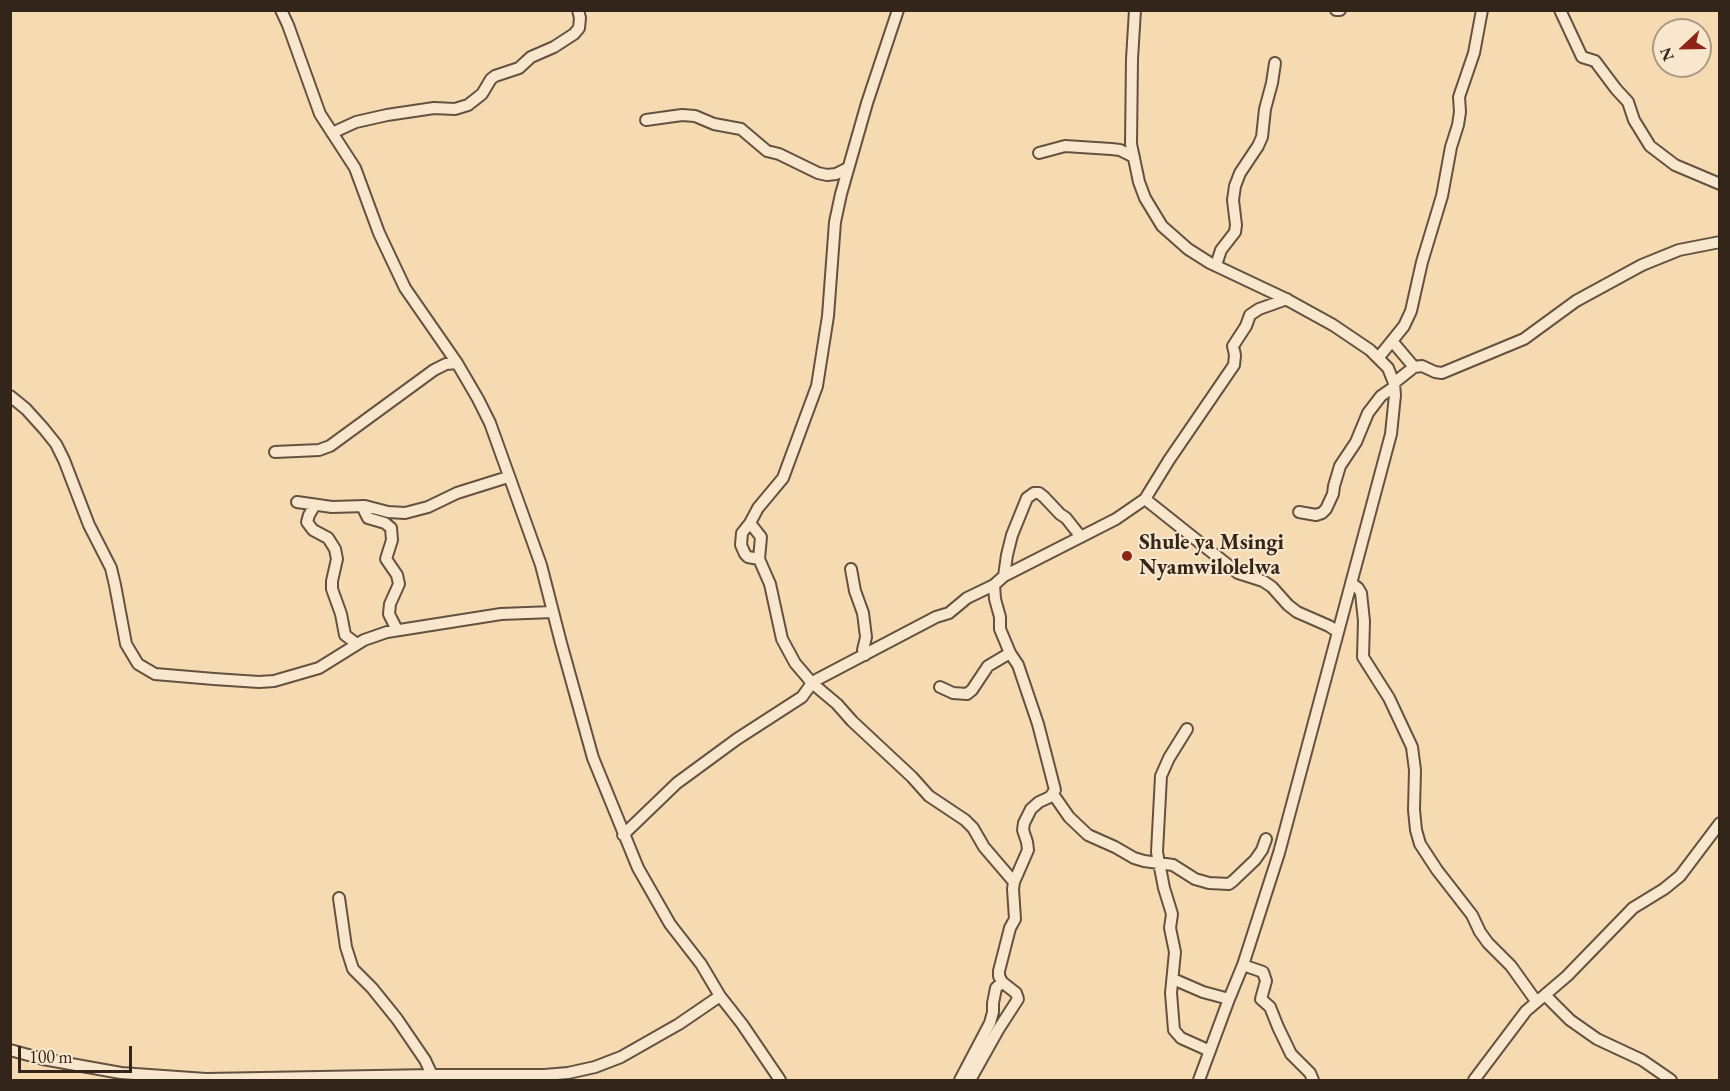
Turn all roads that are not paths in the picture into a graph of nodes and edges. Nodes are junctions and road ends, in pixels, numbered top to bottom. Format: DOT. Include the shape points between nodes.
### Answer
graph roads {
  1 [pos="281,10"];
  2 [pos="578,10"];
  3 [pos="898,10"];
  4 [pos="1135,10"];
  5 [pos="1336,10"];
  6 [pos="1340,10"];
  7 [pos="1560,10"];
  8 [pos="1480,11"];
  9 [pos="1275,63"];
  10 [pos="646,120"];
  11 [pos="332,133"];
  12 [pos="1039,153"];
  13 [pos="1134,157"];
  14 [pos="848,168"];
  15 [pos="1719,184"];
  16 [pos="1719,242"];
  17 [pos="1216,265"];
  18 [pos="1287,299"];
  19 [pos="1392,341"];
  20 [pos="1379,357"];
  21 [pos="457,363"];
  22 [pos="1414,367"];
  23 [pos="1394,385"];
  24 [pos="10,396"];
  25 [pos="275,452"];
  26 [pos="508,477"];
  27 [pos="1145,499"];
  28 [pos="297,502"];
  29 [pos="315,505"];
  30 [pos="362,506"];
  31 [pos="1299,512"];
  32 [pos="750,523"];
  33 [pos="1081,537"];
  34 [pos="759,559"];
  35 [pos="851,569"];
  36 [pos="1004,576"];
  37 [pos="1351,583"];
  38 [pos="994,585"];
  39 [pos="553,612"];
  40 [pos="397,630"];
  41 [pos="1338,632"];
  42 [pos="357,644"];
  43 [pos="1010,653"];
  44 [pos="865,655"];
  45 [pos="836,671"];
  46 [pos="812,684"];
  47 [pos="940,687"];
  48 [pos="827,695"];
  49 [pos="1187,729"];
  50 [pos="1053,794"];
  51 [pos="1719,822"];
  52 [pos="623,835"];
  53 [pos="1266,839"];
  54 [pos="1158,862"];
  55 [pos="1014,882"];
  56 [pos="339,898"];
  57 [pos="1243,965"];
  58 [pos="1173,979"];
  59 [pos="1002,982"];
  60 [pos="720,996"];
  61 [pos="1540,998"];
  62 [pos="1229,999"];
  63 [pos="10,1050"];
  64 [pos="1210,1051"];
  65 [pos="432,1075"];
  66 [pos="396,1078"];
  67 [pos="780,1080"];
  68 [pos="960,1080"];
  69 [pos="970,1080"];
  70 [pos="1199,1080"];
  71 [pos="1313,1080"];
  72 [pos="1474,1080"];
  73 [pos="1671,1080"];
  1 -- 11 [label="street" via="320,114"];
  2 -- 11 [label="street" via="579,28 574,34 519,68 495,76 468,105 387,115"];
  3 -- 14 [label="street"];
  4 -- 13 [label="street" via="1131,144"];
  5 -- 6 [label="street"];
  7 -- 15 [label="street" via="1582,57 1595,61 1628,102 1650,146 1675,165"];
  8 -- 19 [label="street" via="1473,53 1459,97 1458,125 1442,195 1411,311"];
  9 -- 17 [label="street" via="1262,137 1235,186 1235,232 1221,250"];
  10 -- 14 [label="street" via="696,116 741,129 767,151 818,173 836,174"];
  11 -- 21 [label="street" via="360,179 379,233 405,288"];
  12 -- 13 [label="street" via="1065,146 1120,150"];
  13 -- 17 [label="street" via="1145,198 1162,226 1188,249"];
  14 -- 32 [label="street" via="835,222 818,386 783,478"];
  16 -- 22 [label="street" via="1679,249 1642,265 1576,301 1524,339 1472,361 1442,372"];
  17 -- 18 [label="street"];
  18 -- 20 [label="street"];
  18 -- 27 [label="street" via="1250,315 1233,346 1234,365"];
  19 -- 20 [label="street"];
  19 -- 22 [label="street"];
  20 -- 23 [label="street"];
  21 -- 25 [label="street" via="434,370 330,446"];
  21 -- 26 [label="street" via="483,409"];
  22 -- 23 [label="street"];
  23 -- 31 [label="street" via="1368,413 1340,466 1326,509 1316,515"];
  23 -- 37 [label="street" via="1391,434"];
  24 -- 42 [label="street" via="44,429 64,460 89,525 111,568 126,644 138,664 155,674 176,677 274,681 319,668"];
  26 -- 30 [label="street" via="405,513"];
  26 -- 39 [label="street" via="534,543"];
  27 -- 33 [label="street"];
  27 -- 41 [label="street" via="1238,573 1263,581 1297,612"];
  28 -- 29 [label="street"];
  29 -- 30 [label="street"];
  29 -- 42 [label="street" via="307,522 328,538 335,549 334,598 345,635"];
  30 -- 40 [label="street" via="368,518 391,528 387,559 399,584 389,614"];
  32 -- 34 [label="street" via="761,537"];
  32 -- 34 [label="street" via="742,533 741,545 748,557"];
  33 -- 36 [label="street"];
  33 -- 36 [label="street" via="1044,497 1034,493 1027,498 1012,535"];
  34 -- 46 [label="street" via="770,584 782,639"];
  35 -- 44 [label="street" via="863,614"];
  36 -- 38 [label="street"];
  37 -- 41 [label="street"];
  37 -- 61 [label="street" via="1361,593 1363,657 1389,698 1412,747 1414,810 1420,844 1488,943"];
  38 -- 43 [label="street" via="1000,629"];
  38 -- 44 [label="street" via="967,598 949,613"];
  39 -- 40 [label="street" via="501,614"];
  39 -- 52 [label="street" via="587,741"];
  40 -- 42 [label="street"];
  41 -- 57 [label="street" via="1279,853"];
  43 -- 47 [label="street" via="988,666 967,694"];
  43 -- 50 [label="street" via="1018,665 1038,724 1055,784"];
  44 -- 45 [label="street"];
  45 -- 46 [label="street"];
  45 -- 48 [label="street"];
  46 -- 48 [label="street"];
  46 -- 52 [label="street" via="802,697 677,783"];
  48 -- 55 [label="street" via="929,796 973,828"];
  49 -- 54 [label="street" via="1161,776"];
  50 -- 54 [label="street" via="1088,835 1134,858"];
  50 -- 55 [label="street" via="1031,808 1026,816 1023,830 1028,850"];
  51 -- 61 [label="street" via="1680,876 1633,908"];
  52 -- 60 [label="street" via="666,916"];
  53 -- 54 [label="street" via="1255,860 1229,884 1196,879 1173,865"];
  54 -- 58 [label="street" via="1172,914"];
  55 -- 59 [label="street" via="1015,919 999,971"];
  56 -- 65 [label="street" via="353,969 397,1019"];
  57 -- 62 [label="street"];
  57 -- 71 [label="street" via="1263,972 1266,981 1261,999 1270,1007 1291,1054"];
  58 -- 62 [label="street"];
  58 -- 64 [label="street" via="1174,1030 1181,1038"];
  59 -- 68 [label="street" via="996,988 990,1023"];
  59 -- 69 [label="street" via="1018,999"];
  60 -- 65 [label="street" via="642,1046 595,1067 544,1075"];
  60 -- 67 [label="street"];
  61 -- 72 [label="street"];
  61 -- 73 [label="street" via="1597,1039 1641,1059"];
  62 -- 64 [label="street"];
  63 -- 66 [label="street" via="121,1073 171,1077"];
  64 -- 70 [label="street"];
  65 -- 66 [label="street"];
}
